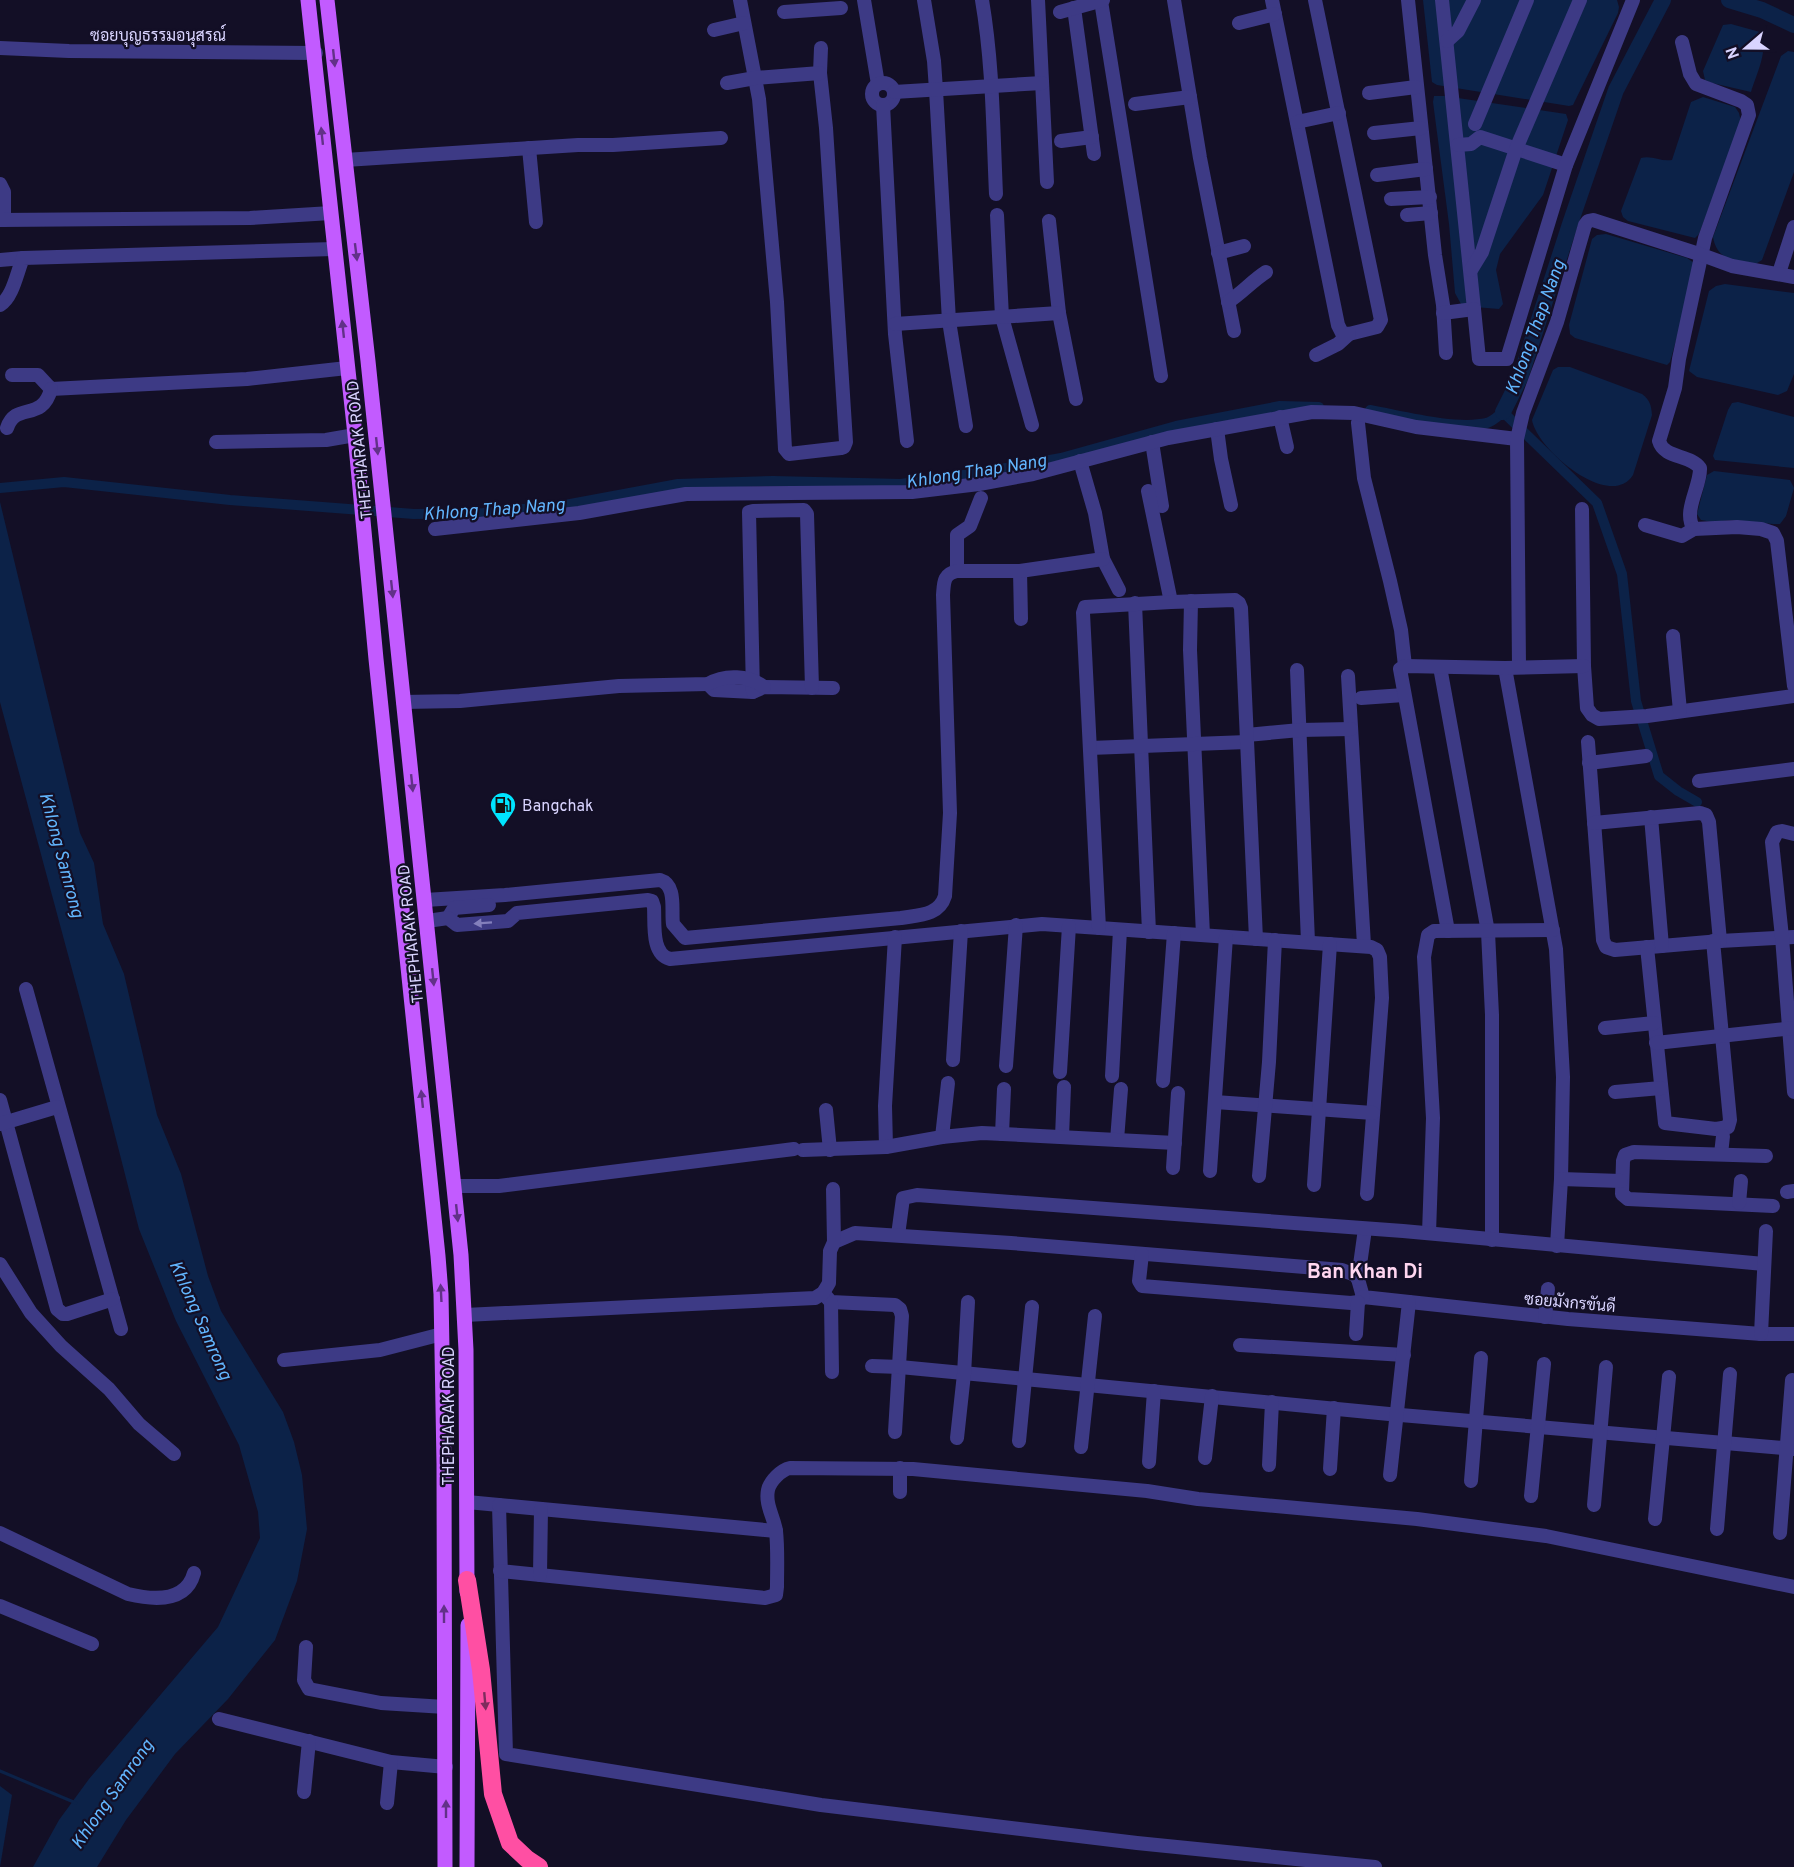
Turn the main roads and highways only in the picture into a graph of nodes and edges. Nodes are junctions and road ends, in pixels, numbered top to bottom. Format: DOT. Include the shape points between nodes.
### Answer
graph roads {
  1 [pos="308,0"];
  2 [pos="327,0"];
  3 [pos="439,1034"];
  4 [pos="416,1037"];
  5 [pos="467,1580"];
  6 [pos="445,1867"];
  7 [pos="467,1867"];
  8 [pos="539,1867"];
  4 -- 1 [label="main road, THEPHARAK ROAD, one-way"];
  2 -- 3 [label="main road, THEPHARAK ROAD, one-way"];
  3 -- 4 [label="main road"];
  3 -- 5 [label="main road, THEPHARAK ROAD, one-way" via="465,1315"];
  6 -- 4 [label="main road, THEPHARAK ROAD, one-way" via="442,1334"];
  5 -- 7 [label="main road, THEPHARAK ROAD"];
  5 -- 8 [label="highway, one-way" via="482,1670 493,1794 510,1843"];
}
